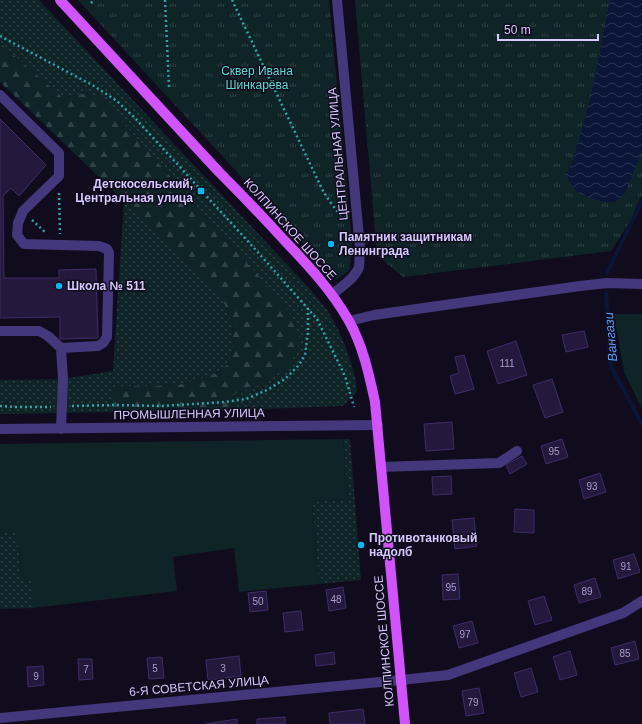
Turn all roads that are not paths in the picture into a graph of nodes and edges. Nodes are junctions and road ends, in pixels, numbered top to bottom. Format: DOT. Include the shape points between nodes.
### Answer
graph roads {
  1 [pos="60,0"];
  2 [pos="337,0"];
  3 [pos="0,95"];
  4 [pos="642,284"];
  5 [pos="332,295"];
  6 [pos="349,321"];
  7 [pos="0,331"];
  8 [pos="61,348"];
  9 [pos="378,425"];
  10 [pos="0,429"];
  11 [pos="61,429"];
  12 [pos="517,451"];
  13 [pos="381,467"];
  14 [pos="642,601"];
  15 [pos="401,680"];
  16 [pos="0,718"];
  17 [pos="405,724"];
  1 -- 5 [label="main road, КОЛПИНСКОЕ ШОССЕ" via="218,172 305,262"];
  2 -- 5 [label="street, ЦЕНТРАЛЬНАЯ УЛИЦА" via="360,248 359,268 351,280"];
  3 -- 8 [label="street" via="59,153 59,176 23,211 17,235 24,244 99,246 110,254 107,337 98,346"];
  4 -- 6 [label="street" via="607,283 580,286 374,315"];
  5 -- 6 [label="main road, КОЛПИНСКОЕ ШОССЕ"];
  6 -- 9 [label="main road, КОЛПИНСКОЕ ШОССЕ" via="367,366"];
  7 -- 8 [label="street" via="39,331"];
  8 -- 11 [label="street"];
  9 -- 11 [label="street, ПРОМЫШЛЕННАЯ УЛИЦА"];
  9 -- 13 [label="main road, КОЛПИНСКОЕ ШОССЕ"];
  10 -- 11 [label="street, ПРОМЫШЛЕННАЯ УЛИЦА"];
  12 -- 13 [label="street" via="499,463"];
  13 -- 15 [label="main road, КОЛПИНСКОЕ ШОССЕ"];
  14 -- 15 [label="street, 6-Я СОВЕТСКАЯ УЛИЦА" via="623,613 448,674"];
  15 -- 16 [label="street, 6-Я СОВЕТСКАЯ УЛИЦА"];
  15 -- 17 [label="main road, КОЛПИНСКОЕ ШОССЕ"];
}
